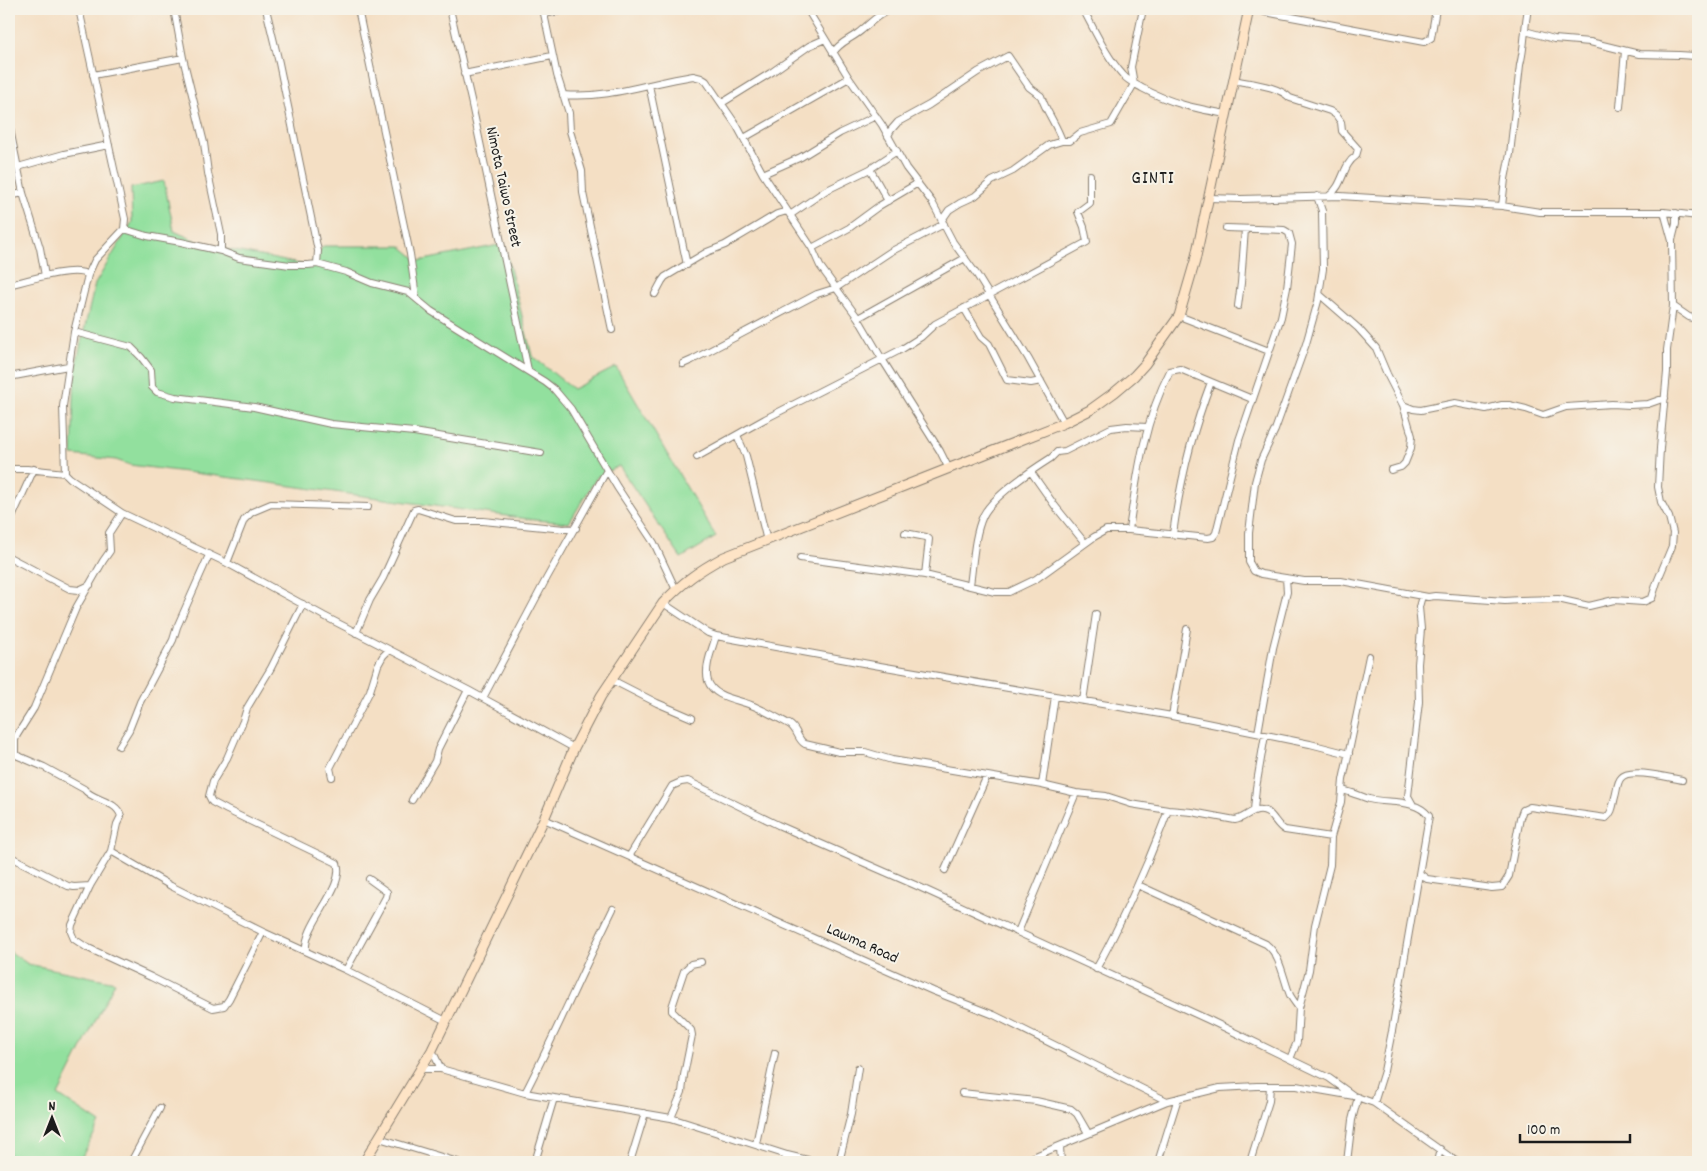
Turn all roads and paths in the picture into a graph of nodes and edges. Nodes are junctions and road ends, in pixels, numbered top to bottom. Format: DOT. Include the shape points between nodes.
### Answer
graph roads {
  1 [pos="79,9"];
  2 [pos="174,9"];
  3 [pos="266,9"];
  4 [pos="358,9"];
  5 [pos="450,9"];
  6 [pos="570,9"];
  7 [pos="807,9"];
  8 [pos="894,9"];
  9 [pos="1083,9"];
  10 [pos="1143,9"];
  11 [pos="1249,9"];
  12 [pos="1258,9"];
  13 [pos="1436,9"];
  14 [pos="1528,9"];
  15 [pos="543,11"];
  16 [pos="1525,31"];
  17 [pos="825,39"];
  18 [pos="1698,40"];
  19 [pos="1625,51"];
  20 [pos="833,53"];
  21 [pos="552,56"];
  22 [pos="183,58"];
  23 [pos="1697,58"];
  24 [pos="9,64"];
  25 [pos="1131,66"];
  26 [pos="464,74"];
  27 [pos="1122,74"];
  28 [pos="93,75"];
  29 [pos="849,78"];
  30 [pos="1233,80"];
  31 [pos="1134,84"];
  32 [pos="649,86"];
  33 [pos="563,95"];
  34 [pos="722,103"];
  35 [pos="1620,107"];
  36 [pos="10,110"];
  37 [pos="1226,114"];
  38 [pos="876,116"];
  39 [pos="888,136"];
  40 [pos="744,138"];
  41 [pos="1062,141"];
  42 [pos="109,145"];
  43 [pos="897,150"];
  44 [pos="18,167"];
  45 [pos="870,169"];
  46 [pos="763,174"];
  47 [pos="1090,175"];
  48 [pos="918,183"];
  49 [pos="23,193"];
  50 [pos="9,196"];
  51 [pos="1317,196"];
  52 [pos="1329,196"];
  53 [pos="1209,198"];
  54 [pos="888,201"];
  55 [pos="1502,206"];
  56 [pos="1664,212"];
  57 [pos="788,213"];
  58 [pos="1676,213"];
  59 [pos="1698,216"];
  60 [pos="943,222"];
  61 [pos="1226,228"];
  62 [pos="124,229"];
  63 [pos="1245,229"];
  64 [pos="1672,241"];
  65 [pos="812,248"];
  66 [pos="221,251"];
  67 [pos="965,258"];
  68 [pos="317,264"];
  69 [pos="687,265"];
  70 [pos="88,275"];
  71 [pos="45,276"];
  72 [pos="9,285"];
  73 [pos="836,288"];
  74 [pos="655,294"];
  75 [pos="1319,294"];
  76 [pos="990,295"];
  77 [pos="416,297"];
  78 [pos="1238,306"];
  79 [pos="1673,306"];
  80 [pos="964,308"];
  81 [pos="1179,316"];
  82 [pos="858,318"];
  83 [pos="1698,319"];
  84 [pos="612,330"];
  85 [pos="74,332"];
  86 [pos="1269,351"];
  87 [pos="882,359"];
  88 [pos="683,364"];
  89 [pos="68,366"];
  90 [pos="528,370"];
  91 [pos="9,377"];
  92 [pos="1041,381"];
  93 [pos="1212,382"];
  94 [pos="1665,398"];
  95 [pos="1252,399"];
  96 [pos="1403,405"];
  97 [pos="1064,423"];
  98 [pos="1147,427"];
  99 [pos="737,435"];
  100 [pos="541,454"];
  101 [pos="697,457"];
  102 [pos="9,469"];
  103 [pos="34,469"];
  104 [pos="949,469"];
  105 [pos="608,470"];
  106 [pos="1391,470"];
  107 [pos="1031,472"];
  108 [pos="64,473"];
  109 [pos="368,507"];
  110 [pos="122,513"];
  111 [pos="9,524"];
  112 [pos="576,528"];
  113 [pos="1129,530"];
  114 [pos="905,533"];
  115 [pos="1173,534"];
  116 [pos="767,540"];
  117 [pos="1085,543"];
  118 [pos="210,555"];
  119 [pos="9,557"];
  120 [pos="800,558"];
  121 [pos="227,563"];
  122 [pos="925,575"];
  123 [pos="1286,578"];
  124 [pos="90,585"];
  125 [pos="970,585"];
  126 [pos="676,590"];
  127 [pos="1422,596"];
  128 [pos="663,603"];
  129 [pos="303,604"];
  130 [pos="1096,614"];
  131 [pos="1187,629"];
  132 [pos="356,632"];
  133 [pos="716,636"];
  134 [pos="389,650"];
  135 [pos="1369,656"];
  136 [pos="612,680"];
  137 [pos="468,690"];
  138 [pos="1055,696"];
  139 [pos="483,698"];
  140 [pos="1083,701"];
  141 [pos="1172,716"];
  142 [pos="692,718"];
  143 [pos="1261,734"];
  144 [pos="119,746"];
  145 [pos="574,748"];
  146 [pos="12,753"];
  147 [pos="1349,754"];
  148 [pos="987,776"];
  149 [pos="332,777"];
  150 [pos="1682,780"];
  151 [pos="1042,785"];
  152 [pos="1342,790"];
  153 [pos="1076,793"];
  154 [pos="1408,796"];
  155 [pos="412,800"];
  156 [pos="1400,802"];
  157 [pos="1413,805"];
  158 [pos="1168,810"];
  159 [pos="1254,810"];
  160 [pos="544,819"];
  161 [pos="1331,837"];
  162 [pos="111,851"];
  163 [pos="630,855"];
  164 [pos="9,856"];
  165 [pos="945,870"];
  166 [pos="1420,874"];
  167 [pos="370,879"];
  168 [pos="1138,885"];
  169 [pos="90,886"];
  170 [pos="613,909"];
  171 [pos="262,932"];
  172 [pos="1018,932"];
  173 [pos="306,951"];
  174 [pos="701,962"];
  175 [pos="1096,969"];
  176 [pos="346,970"];
  177 [pos="1299,1008"];
  178 [pos="446,1021"];
  179 [pos="432,1050"];
  180 [pos="775,1053"];
  181 [pos="1290,1060"];
  182 [pos="858,1068"];
  183 [pos="421,1069"];
  184 [pos="441,1069"];
  185 [pos="1329,1078"];
  186 [pos="1270,1086"];
  187 [pos="1323,1090"];
  188 [pos="525,1093"];
  189 [pos="962,1094"];
  190 [pos="1356,1096"];
  191 [pos="554,1098"];
  192 [pos="1178,1098"];
  193 [pos="1167,1101"];
  194 [pos="1374,1103"];
  195 [pos="160,1108"];
  196 [pos="645,1113"];
  197 [pos="672,1118"];
  198 [pos="1088,1133"];
  199 [pos="379,1138"];
  200 [pos="756,1144"];
  201 [pos="1060,1147"];
  202 [pos="1440,1149"];
  203 [pos="787,1155"];
  204 [pos="131,1162"];
  205 [pos="364,1162"];
  206 [pos="458,1162"];
  207 [pos="535,1162"];
  208 [pos="630,1162"];
  209 [pos="784,1162"];
  210 [pos="816,1162"];
  211 [pos="839,1162"];
  212 [pos="1021,1162"];
  213 [pos="1061,1162"];
  214 [pos="1158,1162"];
  215 [pos="1250,1162"];
  216 [pos="1347,1162"];
  217 [pos="1437,1162"];
  218 [pos="1457,1162"];
  1 -- 28 [label="street"];
  2 -- 22 [label="street"];
  3 -- 68 [label="street" via="318,251"];
  4 -- 77 [label="street" via="410,254"];
  5 -- 26 [label="street, Nimota Taiwo Street"];
  6 -- 15 [label="street"];
  7 -- 17 [label="street"];
  8 -- 20 [label="street" via="881,14 840,44"];
  9 -- 27 [label="street"];
  10 -- 25 [label="street"];
  11 -- 30 [label="main road"];
  12 -- 13 [label="street" via="1424,42 1431,38"];
  14 -- 16 [label="street"];
  15 -- 21 [label="street"];
  16 -- 19 [label="street"];
  16 -- 55 [label="street"];
  17 -- 20 [label="street"];
  17 -- 34 [label="street"];
  18 -- 23 [label="street"];
  19 -- 23 [label="street"];
  19 -- 35 [label="street"];
  20 -- 29 [label="street"];
  21 -- 26 [label="street"];
  21 -- 33 [label="street"];
  22 -- 28 [label="street"];
  22 -- 66 [label="street" via="222,234"];
  24 -- 36 [label="street"];
  25 -- 27 [label="street"];
  25 -- 31 [label="street"];
  26 -- 90 [label="street, Nimota Taiwo Street"];
  27 -- 31 [label="street"];
  28 -- 42 [label="street"];
  29 -- 38 [label="street"];
  29 -- 40 [label="street"];
  30 -- 37 [label="main road"];
  30 -- 52 [label="street" via="1272,89 1330,111 1340,120 1342,132 1358,149 1337,189"];
  31 -- 37 [label="street" via="1159,98"];
  31 -- 41 [label="street" via="1111,124 1080,133 1070,141"];
  32 -- 33 [label="street" via="584,97"];
  32 -- 34 [label="street" via="699,77 706,81"];
  32 -- 69 [label="street"];
  33 -- 84 [label="street" via="570,113 570,131 582,171 583,194"];
  34 -- 40 [label="street"];
  36 -- 44 [label="street" via="10,129"];
  37 -- 53 [label="main road"];
  38 -- 39 [label="street"];
  38 -- 46 [label="street" via="840,133 802,157"];
  39 -- 41 [label="street" via="898,122 1008,56 1029,87 1041,96"];
  39 -- 43 [label="street"];
  40 -- 46 [label="street"];
  41 -- 60 [label="street" via="1049,145 949,210"];
  42 -- 44 [label="street"];
  42 -- 62 [label="street" via="125,219"];
  43 -- 45 [label="street"];
  43 -- 48 [label="street"];
  44 -- 49 [label="street"];
  45 -- 54 [label="street"];
  45 -- 57 [label="street"];
  46 -- 57 [label="street"];
  47 -- 76 [label="street" via="1090,203 1078,212 1087,242"];
  48 -- 54 [label="street"];
  48 -- 60 [label="street"];
  49 -- 50 [label="street"];
  49 -- 71 [label="street"];
  51 -- 52 [label="street"];
  51 -- 53 [label="street"];
  51 -- 75 [label="street" via="1322,212 1323,269"];
  52 -- 55 [label="street"];
  53 -- 81 [label="main road"];
  54 -- 65 [label="street"];
  55 -- 56 [label="street" via="1552,212"];
  56 -- 58 [label="street"];
  56 -- 64 [label="street"];
  57 -- 65 [label="street"];
  57 -- 69 [label="street" via="777,214"];
  58 -- 59 [label="street"];
  58 -- 64 [label="street"];
  60 -- 67 [label="street"];
  60 -- 73 [label="street"];
  61 -- 63 [label="street"];
  62 -- 66 [label="street"];
  62 -- 70 [label="street" via="95,260"];
  63 -- 78 [label="street"];
  63 -- 86 [label="street" via="1284,230 1292,237 1288,288"];
  64 -- 79 [label="street"];
  65 -- 73 [label="street"];
  66 -- 68 [label="street" via="263,262"];
  67 -- 76 [label="street"];
  67 -- 82 [label="street"];
  68 -- 77 [label="street" via="372,283 400,288"];
  69 -- 74 [label="street" via="662,280"];
  70 -- 71 [label="street" via="78,271"];
  70 -- 85 [label="street"];
  71 -- 72 [label="street"];
  73 -- 82 [label="street"];
  73 -- 88 [label="street" via="817,294"];
  75 -- 96 [label="street" via="1376,348"];
  75 -- 123 [label="street" via="1306,344 1255,482 1251,508 1248,556 1251,566 1262,574"];
  76 -- 80 [label="street"];
  76 -- 92 [label="street"];
  77 -- 90 [label="street" via="437,315"];
  79 -- 83 [label="street"];
  79 -- 94 [label="street"];
  80 -- 87 [label="street"];
  80 -- 92 [label="street" via="981,337 990,344 1007,380"];
  81 -- 86 [label="street"];
  81 -- 97 [label="main road" via="1134,376 1090,410"];
  82 -- 87 [label="street"];
  85 -- 89 [label="street"];
  85 -- 100 [label="street" via="131,347 151,370 152,387 157,392 175,397 254,407 331,424 414,432"];
  86 -- 95 [label="street"];
  87 -- 99 [label="street"];
  87 -- 104 [label="street"];
  89 -- 91 [label="street"];
  89 -- 108 [label="street" via="63,406"];
  90 -- 105 [label="street" via="562,397"];
  92 -- 97 [label="street"];
  93 -- 95 [label="street"];
  93 -- 98 [label="street" via="1180,369 1170,371"];
  93 -- 115 [label="street" via="1185,464"];
  94 -- 96 [label="street" via="1648,404 1566,407 1543,415 1508,405 1486,409 1455,404 1421,410"];
  94 -- 127 [label="street" via="1658,487 1672,526 1672,546 1652,598 1643,602 1614,600 1589,606 1549,599 1505,602"];
  95 -- 115 [label="street" via="1238,440 1216,533 1208,538"];
  96 -- 106 [label="street" via="1412,436 1411,448 1405,463"];
  97 -- 104 [label="main road"];
  98 -- 107 [label="street" via="1111,428 1057,452"];
  98 -- 113 [label="street"];
  99 -- 101 [label="street"];
  99 -- 116 [label="street" via="746,456"];
  102 -- 103 [label="street"];
  103 -- 108 [label="street"];
  103 -- 111 [label="street"];
  104 -- 116 [label="main road"];
  105 -- 112 [label="street"];
  105 -- 126 [label="street" via="654,543"];
  107 -- 117 [label="street"];
  107 -- 125 [label="street" via="993,503 982,517"];
  108 -- 110 [label="street"];
  109 -- 121 [label="street" via="271,504 252,512 244,520"];
  110 -- 118 [label="street"];
  110 -- 124 [label="street" via="109,533 110,551"];
  112 -- 132 [label="street" via="483,520 456,521 414,510"];
  112 -- 139 [label="street"];
  113 -- 115 [label="street"];
  113 -- 117 [label="street" via="1106,530"];
  114 -- 122 [label="street" via="929,539"];
  116 -- 126 [label="main road" via="700,570"];
  117 -- 125 [label="street" via="1036,579 1009,592"];
  118 -- 121 [label="street"];
  118 -- 144 [label="street" via="173,640"];
  119 -- 124 [label="street" via="70,589 79,590"];
  120 -- 122 [label="street"];
  121 -- 129 [label="street"];
  122 -- 125 [label="street"];
  123 -- 127 [label="street" via="1342,581"];
  123 -- 143 [label="street" via="1287,592 1273,648"];
  124 -- 146 [label="street" via="76,608 30,716 15,740"];
  126 -- 128 [label="main road"];
  127 -- 154 [label="street" via="1419,607 1419,702"];
  128 -- 133 [label="street"];
  128 -- 136 [label="main road"];
  129 -- 132 [label="street"];
  129 -- 173 [label="street" via="247,708 209,796 212,802 339,866 337,878 307,937"];
  130 -- 140 [label="street"];
  131 -- 141 [label="street"];
  132 -- 134 [label="street"];
  133 -- 138 [label="street"];
  133 -- 148 [label="street" via="707,667 708,682 712,688 792,725 802,742 840,752 865,752 892,760"];
  134 -- 137 [label="street"];
  134 -- 149 [label="street" via="378,665 370,691 330,768"];
  135 -- 147 [label="street"];
  136 -- 142 [label="street"];
  136 -- 145 [label="main road" via="600,696"];
  137 -- 139 [label="street"];
  137 -- 155 [label="street" via="435,761"];
  138 -- 140 [label="street"];
  138 -- 151 [label="street"];
  139 -- 145 [label="street"];
  140 -- 141 [label="street"];
  141 -- 143 [label="street"];
  143 -- 147 [label="street"];
  143 -- 159 [label="street"];
  145 -- 160 [label="main road"];
  146 -- 162 [label="street" via="120,811"];
  147 -- 152 [label="street"];
  148 -- 151 [label="street"];
  148 -- 165 [label="street"];
  150 -- 166 [label="street" via="1641,773 1624,775 1606,818 1525,808 1520,818 1509,876 1502,887 1427,879"];
  151 -- 153 [label="street"];
  152 -- 156 [label="street" via="1369,799"];
  152 -- 161 [label="street"];
  153 -- 158 [label="street" via="1106,796"];
  153 -- 172 [label="street"];
  154 -- 156 [label="street"];
  154 -- 157 [label="street"];
  156 -- 157 [label="street"];
  157 -- 166 [label="street" via="1428,816"];
  158 -- 159 [label="street" via="1235,820"];
  158 -- 168 [label="street"];
  159 -- 161 [label="street" via="1270,814 1284,830"];
  160 -- 163 [label="street, Lawma Road"];
  160 -- 178 [label="main road"];
  161 -- 177 [label="street" via="1330,866"];
  162 -- 169 [label="street"];
  162 -- 171 [label="street"];
  163 -- 172 [label="street" via="672,786 688,781 812,841"];
  163 -- 193 [label="street, Lawma Road" via="933,991 994,1015"];
  164 -- 169 [label="street" via="68,886"];
  166 -- 194 [label="street" via="1384,1071"];
  167 -- 176 [label="street" via="387,892 386,897"];
  168 -- 175 [label="street"];
  168 -- 177 [label="street" via="1270,947"];
  169 -- 171 [label="street" via="72,925 74,939 210,1008 224,1006 229,999"];
  170 -- 188 [label="street"];
  171 -- 173 [label="street"];
  172 -- 175 [label="street"];
  173 -- 176 [label="street"];
  174 -- 197 [label="street" via="690,964 684,971 672,1007 692,1035 682,1092"];
  175 -- 181 [label="street"];
  176 -- 178 [label="street"];
  177 -- 181 [label="street" via="1297,1042"];
  178 -- 179 [label="main road"];
  179 -- 183 [label="main road"];
  179 -- 184 [label="street"];
  180 -- 200 [label="street"];
  181 -- 185 [label="street"];
  182 -- 211 [label="street"];
  183 -- 184 [label="street"];
  183 -- 199 [label="main road"];
  184 -- 188 [label="street"];
  185 -- 187 [label="street"];
  185 -- 190 [label="street"];
  186 -- 187 [label="street"];
  186 -- 192 [label="street" via="1220,1088"];
  186 -- 215 [label="street" via="1269,1101"];
  187 -- 190 [label="street"];
  188 -- 191 [label="street"];
  189 -- 198 [label="street" via="1036,1101 1071,1109 1078,1114"];
  190 -- 194 [label="street"];
  190 -- 216 [label="street"];
  191 -- 196 [label="street"];
  191 -- 207 [label="street"];
  192 -- 193 [label="street"];
  192 -- 214 [label="street"];
  193 -- 198 [label="street"];
  194 -- 202 [label="street"];
  195 -- 204 [label="street"];
  196 -- 197 [label="street"];
  196 -- 208 [label="street"];
  197 -- 200 [label="street"];
  198 -- 201 [label="street"];
  199 -- 205 [label="main road"];
  199 -- 206 [label="street"];
  200 -- 203 [label="street"];
  201 -- 212 [label="street"];
  201 -- 213 [label="street"];
  202 -- 217 [label="street"];
  202 -- 218 [label="street"];
  203 -- 209 [label="street"];
  203 -- 210 [label="street"];
}
